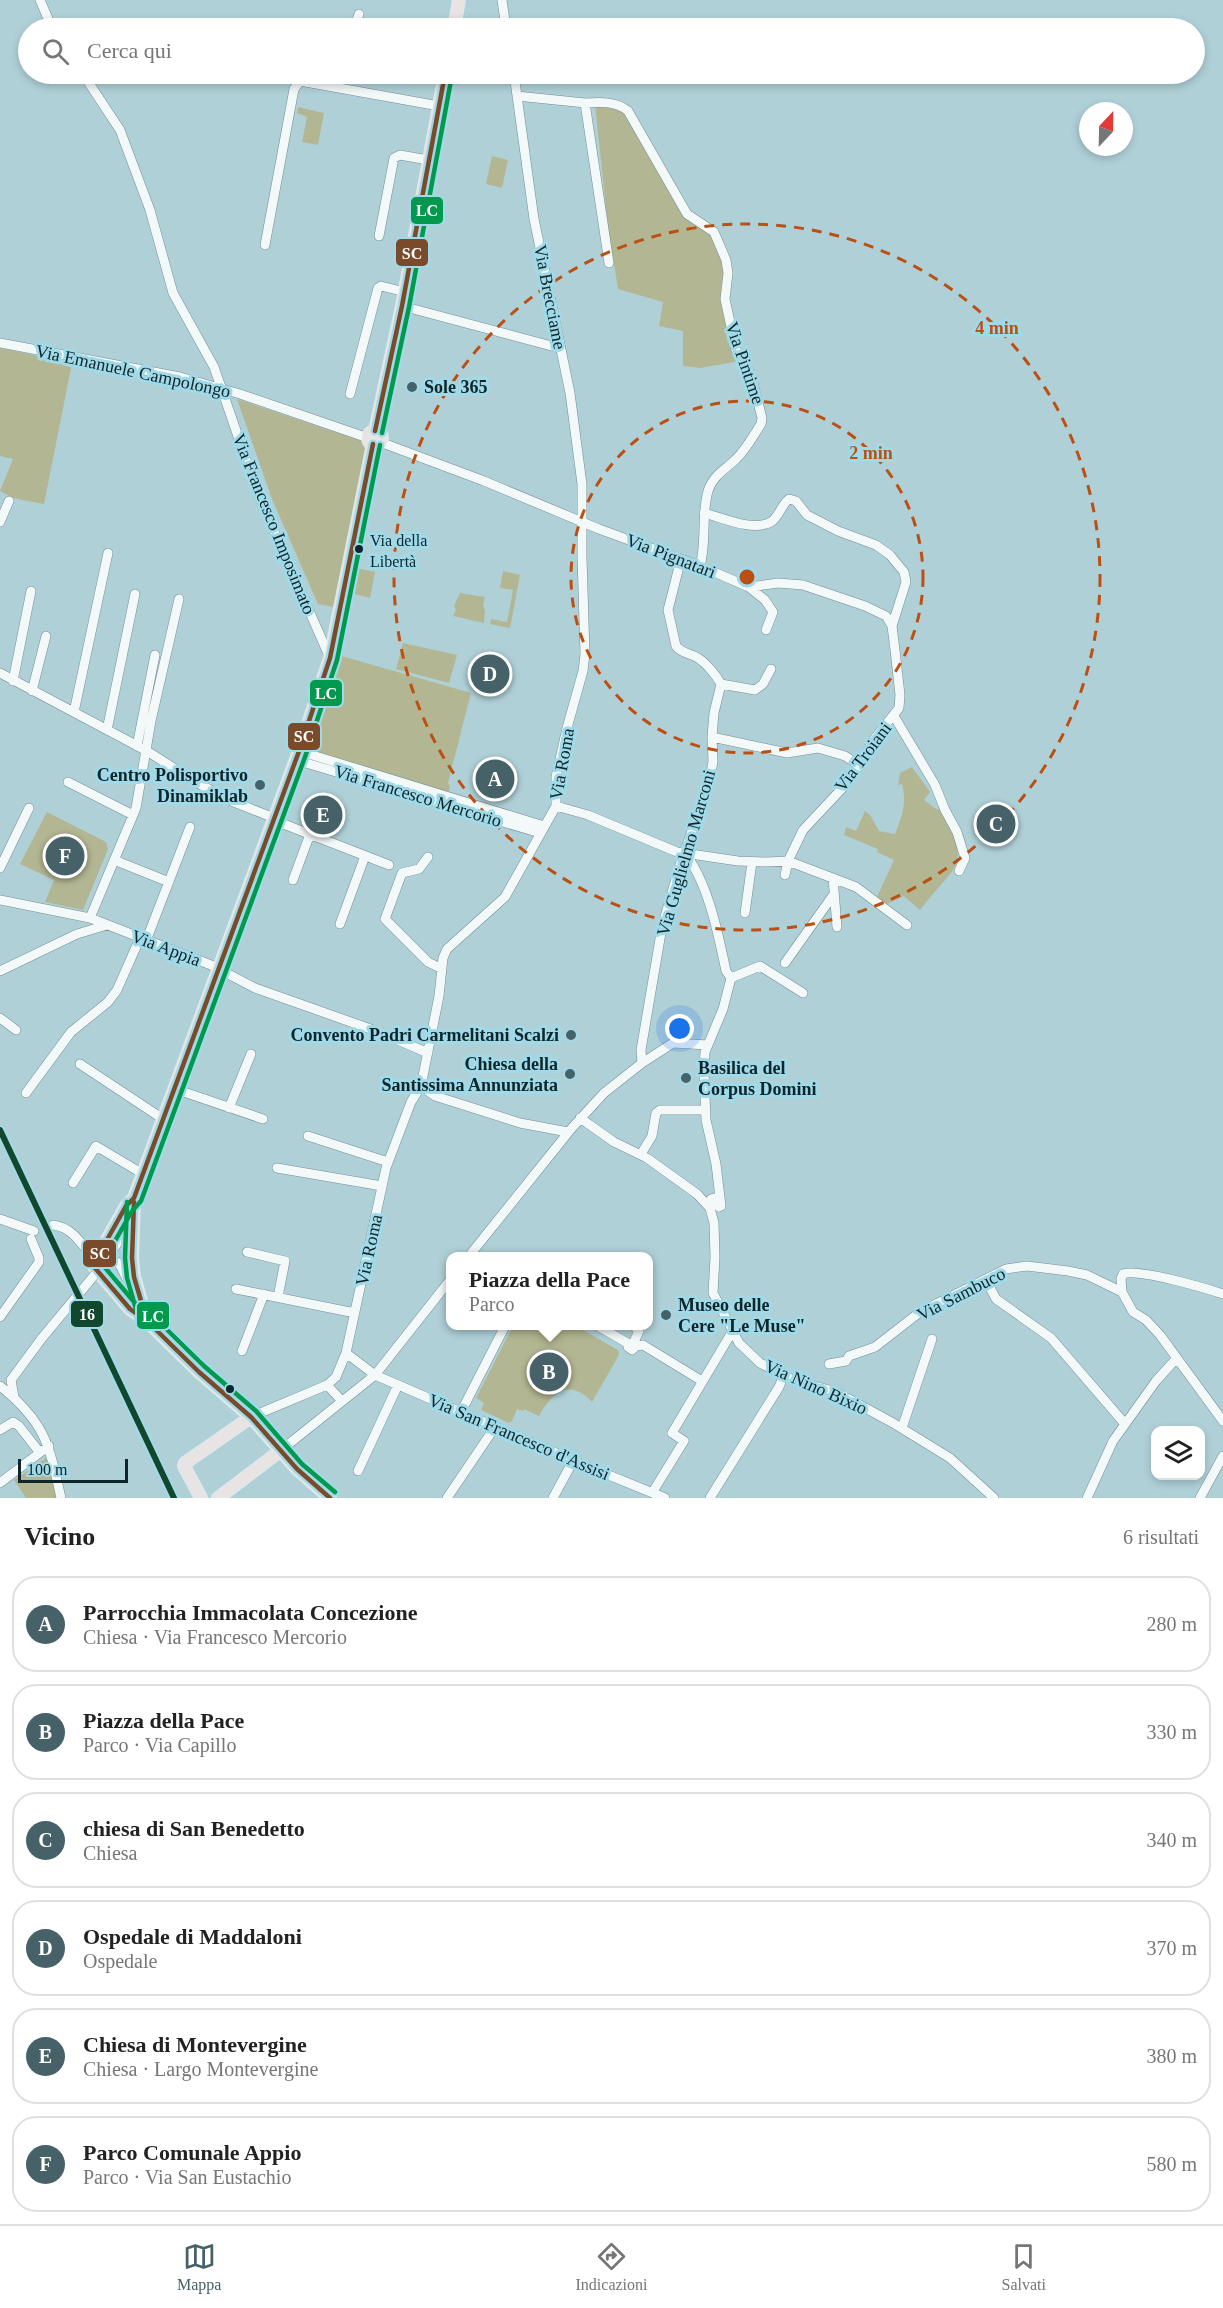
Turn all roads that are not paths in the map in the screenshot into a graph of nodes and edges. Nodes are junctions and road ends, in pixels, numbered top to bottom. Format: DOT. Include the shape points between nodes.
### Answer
graph roads {
  1 [pos="40,0"];
  2 [pos="459,0"];
  3 [pos="502,0"];
  4 [pos="359,14"];
  5 [pos="48,18"];
  6 [pos="358,18"];
  7 [pos="456,18"];
  8 [pos="505,18"];
  9 [pos="90,84"];
  10 [pos="298,84"];
  11 [pos="319,84"];
  12 [pos="443,84"];
  13 [pos="515,84"];
  14 [pos="332,86"];
  15 [pos="517,96"];
  16 [pos="585,103"];
  17 [pos="439,106"];
  18 [pos="428,160"];
  19 [pos="379,236"];
  20 [pos="265,245"];
  21 [pos="609,263"];
  22 [pos="405,292"];
  23 [pos="402,306"];
  24 [pos="0,343"];
  25 [pos="559,348"];
  26 [pos="222,389"];
  27 [pos="350,394"];
  28 [pos="374,439"];
  29 [pos="9,501"];
  30 [pos="704,513"];
  31 [pos="583,521"];
  32 [pos="0,522"];
  33 [pos="108,553"];
  34 [pos="681,559"];
  35 [pos="700,566"];
  36 [pos="749,587"];
  37 [pos="31,591"];
  38 [pos="135,594"];
  39 [pos="179,599"];
  40 [pos="892,626"];
  41 [pos="766,630"];
  42 [pos="46,636"];
  43 [pos="155,655"];
  44 [pos="330,658"];
  45 [pos="771,669"];
  46 [pos="0,674"];
  47 [pos="13,681"];
  48 [pos="721,684"];
  49 [pos="33,691"];
  50 [pos="74,712"];
  51 [pos="894,716"];
  52 [pos="107,730"];
  53 [pos="712,737"];
  54 [pos="137,746"];
  55 [pos="147,751"];
  56 [pos="297,755"];
  57 [pos="859,765"];
  58 [pos="68,782"];
  59 [pos="556,806"];
  60 [pos="29,808"];
  61 [pos="133,815"];
  62 [pos="273,821"];
  63 [pos="190,827"];
  64 [pos="542,830"];
  65 [pos="310,834"];
  66 [pos="684,852"];
  67 [pos="365,856"];
  68 [pos="428,857"];
  69 [pos="114,860"];
  70 [pos="752,861"];
  71 [pos="788,861"];
  72 [pos="389,865"];
  73 [pos="0,868"];
  74 [pos="959,871"];
  75 [pos="785,875"];
  76 [pos="833,878"];
  77 [pos="293,880"];
  78 [pos="169,882"];
  79 [pos="834,894"];
  80 [pos="0,900"];
  81 [pos="745,914"];
  82 [pos="90,918"];
  83 [pos="340,924"];
  84 [pos="107,925"];
  85 [pos="907,925"];
  86 [pos="837,927"];
  87 [pos="143,939"];
  88 [pos="785,963"];
  89 [pos="219,969"];
  90 [pos="442,969"];
  91 [pos="0,971"];
  92 [pos="731,978"];
  93 [pos="804,993"];
  94 [pos="0,1018"];
  95 [pos="16,1030"];
  96 [pos="708,1046"];
  97 [pos="428,1053"];
  98 [pos="251,1054"];
  99 [pos="642,1063"];
  100 [pos="80,1064"];
  101 [pos="421,1086"];
  102 [pos="175,1089"];
  103 [pos="26,1093"];
  104 [pos="230,1108"];
  105 [pos="706,1110"];
  106 [pos="580,1118"];
  107 [pos="163,1119"];
  108 [pos="263,1119"];
  109 [pos="568,1132"];
  110 [pos="308,1136"];
  111 [pos="641,1154"];
  112 [pos="388,1162"];
  113 [pos="277,1167"];
  114 [pos="143,1174"];
  115 [pos="73,1183"];
  116 [pos="382,1186"];
  117 [pos="134,1198"];
  118 [pos="710,1208"];
  119 [pos="0,1219"];
  120 [pos="52,1225"];
  121 [pos="247,1252"];
  122 [pos="473,1252"];
  123 [pos="101,1260"];
  124 [pos="986,1280"];
  125 [pos="446,1285"];
  126 [pos="236,1289"];
  127 [pos="1122,1292"];
  128 [pos="264,1294"];
  129 [pos="1223,1294"];
  130 [pos="278,1297"];
  131 [pos="355,1313"];
  132 [pos="1,1315"];
  133 [pos="147,1321"];
  134 [pos="503,1330"];
  135 [pos="605,1330"];
  136 [pos="639,1330"];
  137 [pos="732,1332"];
  138 [pos="932,1339"];
  139 [pos="632,1345"];
  140 [pos="242,1351"];
  141 [pos="346,1353"];
  142 [pos="1176,1359"];
  143 [pos="829,1364"];
  144 [pos="14,1374"];
  145 [pos="375,1375"];
  146 [pos="784,1375"];
  147 [pos="0,1380"];
  148 [pos="702,1381"];
  149 [pos="327,1385"];
  150 [pos="398,1385"];
  151 [pos="0,1386"];
  152 [pos="14,1399"];
  153 [pos="342,1401"];
  154 [pos="461,1412"];
  155 [pos="1221,1416"];
  156 [pos="251,1417"];
  157 [pos="1125,1424"];
  158 [pos="495,1427"];
  159 [pos="902,1428"];
  160 [pos="0,1430"];
  161 [pos="45,1449"];
  162 [pos="280,1451"];
  163 [pos="1223,1456"];
  164 [pos="573,1461"];
  165 [pos="358,1471"];
  166 [pos="0,1483"];
  167 [pos="652,1493"];
  168 [pos="61,1498"];
  169 [pos="201,1498"];
  170 [pos="218,1498"];
  171 [pos="330,1498"];
  172 [pos="447,1498"];
  173 [pos="553,1498"];
  174 [pos="664,1498"];
  175 [pos="710,1498"];
  176 [pos="994,1498"];
  177 [pos="1087,1498"];
  178 [pos="1200,1498"];
  1 -- 5 [label="street"];
  2 -- 7 [label="main road"];
  3 -- 8 [label="street"];
  4 -- 6 [label="street"];
  9 -- 26 [label="street, Via Francesco Imposimato" via="120,130 150,210 173,293"];
  10 -- 20 [label="street"];
  11 -- 14 [label="street"];
  12 -- 17 [label="main road"];
  13 -- 15 [label="street, Via Brecciame"];
  14 -- 17 [label="street"];
  15 -- 16 [label="street, Via Pintime"];
  15 -- 25 [label="street, Via Brecciame" via="534,219"];
  16 -- 21 [label="street"];
  16 -- 30 [label="street, Via Pintime" via="621,105 628,111 687,214 714,232 726,260 725,299 730,324 736,350 751,375 762,418 736,459 715,477"];
  17 -- 18 [label="main road"];
  18 -- 19 [label="street" via="400,155 394,158"];
  18 -- 22 [label="main road"];
  22 -- 23 [label="main road"];
  22 -- 27 [label="street" via="385,286 378,288"];
  23 -- 25 [label="street"];
  23 -- 28 [label="main road"];
  24 -- 26 [label="street, Via Emanuele Campolongo" via="180,377"];
  25 -- 31 [label="street, Via Brecciame" via="576,436"];
  26 -- 28 [label="street, Via Emanuele Campolongo"];
  26 -- 44 [label="street, Via Francesco Imposimato" via="259,498"];
  28 -- 31 [label="street, Via Emanuele Campolongo"];
  28 -- 44 [label="main road"];
  29 -- 32 [label="street"];
  30 -- 35 [label="street, Via Pintime" via="705,550"];
  30 -- 40 [label="street" via="761,526 773,521 789,499 796,501 807,515 876,545 904,572 906,582"];
  31 -- 34 [label="street, Via Pignatari"];
  31 -- 59 [label="street, Via Roma" via="585,654 556,777"];
  33 -- 50 [label="street"];
  34 -- 35 [label="street, Via Pignatari"];
  34 -- 48 [label="street" via="668,610 676,646 702,661"];
  35 -- 36 [label="street, Via Pignatari"];
  36 -- 40 [label="street" via="803,585 879,612"];
  36 -- 41 [label="street" via="773,612"];
  37 -- 47 [label="street"];
  38 -- 52 [label="street"];
  39 -- 55 [label="street"];
  40 -- 51 [label="street, Via Troiani" via="900,695"];
  42 -- 49 [label="street"];
  43 -- 54 [label="street"];
  44 -- 56 [label="main road"];
  45 -- 48 [label="street" via="755,690"];
  46 -- 47 [label="street"];
  47 -- 49 [label="street"];
  48 -- 53 [label="street, Via Guglielmo Marconi"];
  49 -- 50 [label="street"];
  50 -- 52 [label="street"];
  51 -- 57 [label="street, Via Troiani"];
  51 -- 74 [label="street" via="935,785 957,832 965,858"];
  52 -- 54 [label="street"];
  53 -- 57 [label="street" via="787,753 818,748"];
  53 -- 66 [label="street, Via Guglielmo Marconi" via="713,761 707,791"];
  54 -- 55 [label="street"];
  55 -- 61 [label="street"];
  55 -- 62 [label="street" via="194,781"];
  56 -- 62 [label="main road"];
  56 -- 64 [label="street, Via Francesco Mercorio"];
  57 -- 71 [label="street, Via Troiani" via="803,830"];
  58 -- 61 [label="street"];
  59 -- 64 [label="street, Via Roma"];
  59 -- 66 [label="street" via="588,814"];
  60 -- 73 [label="street"];
  61 -- 69 [label="street"];
  62 -- 65 [label="street"];
  62 -- 89 [label="main road"];
  63 -- 78 [label="street"];
  64 -- 90 [label="street, Via Roma" via="505,897 447,949"];
  65 -- 67 [label="street"];
  65 -- 77 [label="street"];
  66 -- 70 [label="street"];
  66 -- 92 [label="street" via="693,863 707,899"];
  66 -- 99 [label="street, Via Guglielmo Marconi" via="662,927 640,1050"];
  67 -- 72 [label="street"];
  67 -- 83 [label="street"];
  68 -- 90 [label="street" via="419,868 402,873 385,919 428,962"];
  69 -- 78 [label="street"];
  69 -- 82 [label="street"];
  70 -- 71 [label="street"];
  70 -- 81 [label="street"];
  71 -- 75 [label="street, Via Troiani"];
  71 -- 76 [label="street"];
  76 -- 79 [label="street"];
  76 -- 85 [label="street" via="856,887"];
  78 -- 87 [label="street"];
  79 -- 86 [label="street"];
  79 -- 88 [label="street"];
  80 -- 82 [label="street, Via Appia"];
  82 -- 84 [label="street, Via Appia"];
  84 -- 87 [label="street, Via Appia"];
  84 -- 91 [label="street" via="77,934"];
  87 -- 89 [label="street, Via Appia"];
  87 -- 103 [label="street" via="108,1002 71,1032"];
  89 -- 97 [label="street, Via Appia" via="255,988"];
  89 -- 102 [label="main road"];
  90 -- 97 [label="street, Via Roma"];
  92 -- 93 [label="street" via="759,966"];
  92 -- 96 [label="street"];
  94 -- 95 [label="street"];
  96 -- 99 [label="street" via="673,1043"];
  96 -- 105 [label="street" via="704,1072"];
  97 -- 101 [label="street, Via Roma"];
  98 -- 104 [label="street"];
  99 -- 106 [label="street"];
  100 -- 107 [label="street"];
  101 -- 109 [label="street" via="435,1096 520,1123"];
  101 -- 112 [label="street, Via Roma"];
  102 -- 104 [label="street"];
  102 -- 107 [label="main road"];
  104 -- 108 [label="street"];
  105 -- 111 [label="street" via="660,1110"];
  105 -- 118 [label="street" via="721,1206 714,1198"];
  106 -- 109 [label="street"];
  106 -- 111 [label="street" via="614,1142"];
  107 -- 114 [label="main road"];
  109 -- 122 [label="street"];
  110 -- 112 [label="street"];
  111 -- 118 [label="street" via="697,1194"];
  112 -- 116 [label="street, Via Roma"];
  113 -- 116 [label="street"];
  114 -- 115 [label="street" via="96,1146"];
  114 -- 117 [label="main road"];
  116 -- 131 [label="street, Via Roma"];
  117 -- 123 [label="main road" via="126,1206"];
  117 -- 133 [label="main road" via="134,1277"];
  118 -- 137 [label="street, Via Nino Bixio" via="715,1257 712,1293"];
  119 -- 132 [label="street" via="32,1235 39,1258"];
  120 -- 123 [label="street" via="71,1232"];
  121 -- 130 [label="street" via="285,1261"];
  123 -- 133 [label="street" via="115,1261 121,1266 136,1306"];
  123 -- 133 [label="main road" via="95,1268 130,1309"];
  123 -- 144 [label="street, bridge"];
  124 -- 127 [label="street, Via Sambuco" via="1006,1269 1027,1266 1087,1275"];
  124 -- 143 [label="street, Via Sambuco" via="920,1312 875,1347 849,1356 846,1361"];
  124 -- 157 [label="street" via="996,1299 1051,1338"];
  125 -- 145 [label="street"];
  126 -- 128 [label="street"];
  127 -- 129 [label="street" via="1121,1279 1128,1272"];
  127 -- 142 [label="street, Via Sambuco" via="1133,1312 1153,1326"];
  128 -- 130 [label="street"];
  128 -- 140 [label="street"];
  130 -- 131 [label="street"];
  131 -- 141 [label="street, Via Roma"];
  133 -- 156 [label="main road"];
  134 -- 154 [label="street"];
  135 -- 139 [label="street"];
  136 -- 139 [label="street"];
  137 -- 146 [label="street, Via Nino Bixio" via="760,1363"];
  137 -- 148 [label="street"];
  138 -- 159 [label="street"];
  139 -- 148 [label="street" via="643,1345"];
  141 -- 145 [label="street, Via San Francesco d'Assisi"];
  141 -- 149 [label="street, Via Roma" via="336,1377"];
  142 -- 155 [label="street, Via Sambuco"];
  142 -- 157 [label="street"];
  144 -- 147 [label="street"];
  144 -- 152 [label="street" via="10,1383"];
  145 -- 150 [label="street, Via San Francesco d'Assisi"];
  145 -- 153 [label="street"];
  146 -- 159 [label="street, Via Nino Bixio" via="836,1392"];
  146 -- 175 [label="street"];
  148 -- 167 [label="street" via="672,1432 684,1441"];
  149 -- 153 [label="street"];
  149 -- 156 [label="street"];
  150 -- 154 [label="street, Via San Francesco d'Assisi"];
  150 -- 165 [label="street"];
  151 -- 152 [label="street"];
  152 -- 161 [label="street" via="38,1424"];
  153 -- 162 [label="street"];
  154 -- 158 [label="street, Via San Francesco d'Assisi"];
  156 -- 162 [label="main road"];
  156 -- 169 [label="main road" via="185,1461"];
  157 -- 177 [label="street"];
  158 -- 164 [label="street, Via San Francesco d'Assisi"];
  158 -- 172 [label="street"];
  159 -- 176 [label="street, Via Nino Bixio" via="950,1458"];
  160 -- 161 [label="street" via="13,1422 37,1449"];
  161 -- 166 [label="street"];
  161 -- 168 [label="street"];
  162 -- 170 [label="main road"];
  162 -- 171 [label="main road"];
  163 -- 178 [label="street"];
  164 -- 167 [label="street, Via San Francesco d'Assisi"];
  164 -- 173 [label="street"];
  167 -- 174 [label="street, Via San Francesco d'Assisi"];
}
